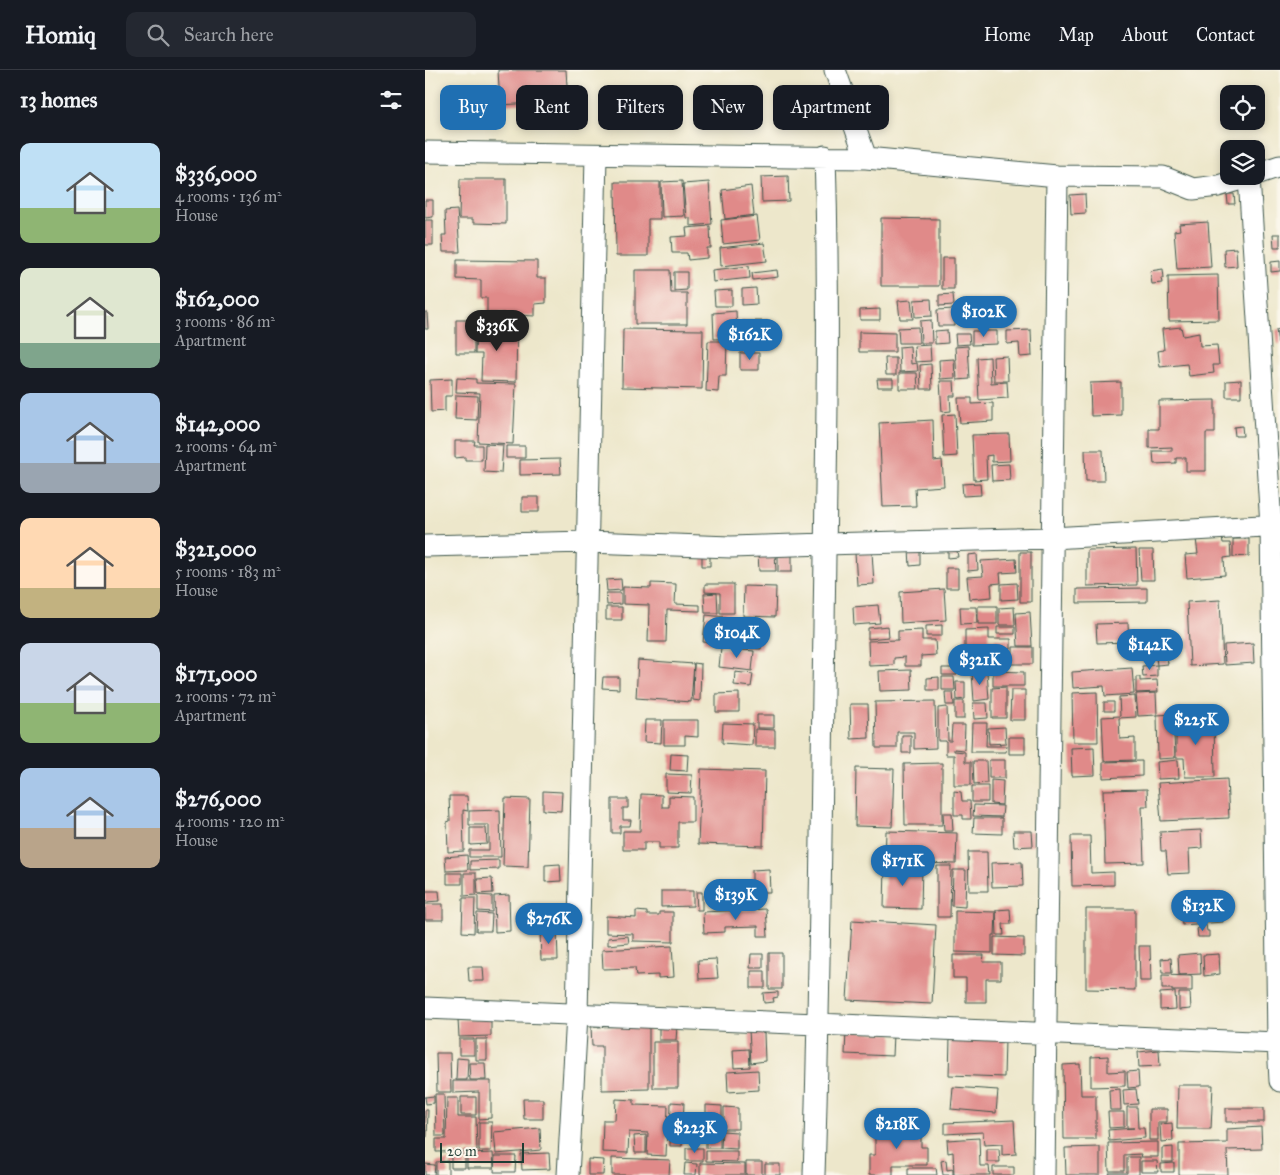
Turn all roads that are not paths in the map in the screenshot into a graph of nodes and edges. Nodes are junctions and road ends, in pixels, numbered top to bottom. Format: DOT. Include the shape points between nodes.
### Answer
graph roads {
  1 [pos="835,70"];
  2 [pos="425,152"];
  3 [pos="596,155"];
  4 [pos="825,156"];
  5 [pos="866,158"];
  6 [pos="1280,166"];
  7 [pos="1265,171"];
  8 [pos="1057,176"];
  9 [pos="1221,185"];
  10 [pos="1253,185"];
  11 [pos="1275,525"];
  12 [pos="1052,538"];
  13 [pos="588,542"];
  14 [pos="825,544"];
  15 [pos="425,546"];
  16 [pos="425,1008"];
  17 [pos="577,1015"];
  18 [pos="819,1025"];
  19 [pos="1047,1033"];
  20 [pos="1279,1043"];
  21 [pos="1280,1080"];
  22 [pos="568,1175"];
  23 [pos="813,1175"];
  24 [pos="1044,1175"];
  1 -- 5 [label="street"];
  2 -- 3 [label="street"];
  3 -- 4 [label="street"];
  3 -- 13 [label="street"];
  4 -- 5 [label="street"];
  4 -- 14 [label="street"];
  5 -- 8 [label="street"];
  6 -- 7 [label="street"];
  8 -- 9 [label="street" via="1163,177 1193,189"];
  8 -- 12 [label="street"];
  10 -- 11 [label="street"];
  11 -- 12 [label="street"];
  11 -- 20 [label="street"];
  12 -- 14 [label="street"];
  12 -- 19 [label="street"];
  13 -- 14 [label="street" via="731,547"];
  13 -- 15 [label="street"];
  13 -- 17 [label="street"];
  14 -- 18 [label="street"];
  16 -- 17 [label="street"];
  17 -- 18 [label="street"];
  17 -- 22 [label="street"];
  18 -- 19 [label="street"];
  18 -- 23 [label="street"];
  19 -- 20 [label="street"];
  19 -- 24 [label="street"];
  20 -- 21 [label="street"];
}
